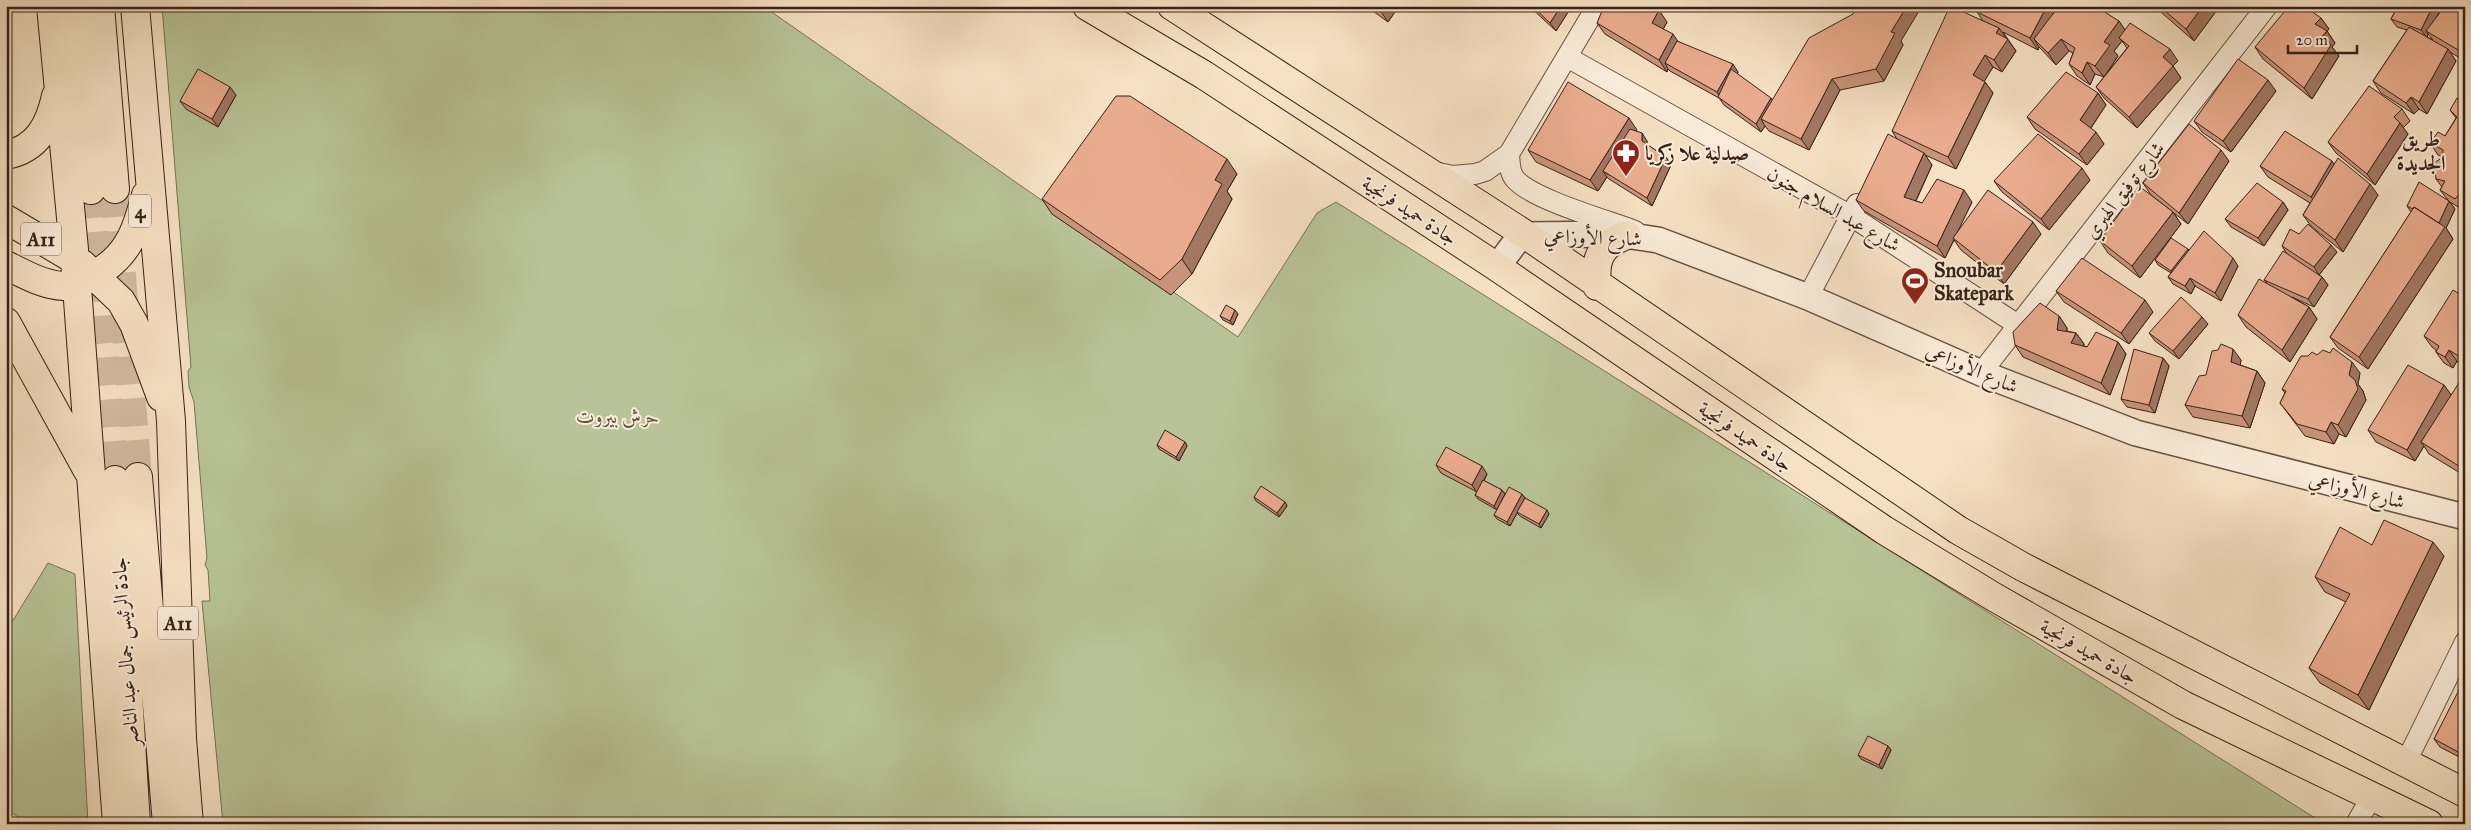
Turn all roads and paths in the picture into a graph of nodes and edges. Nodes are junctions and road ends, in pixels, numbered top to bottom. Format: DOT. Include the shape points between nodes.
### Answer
graph roads {
  1 [pos="51,6"];
  2 [pos="76,6"];
  3 [pos="100,6"];
  4 [pos="136,6"];
  5 [pos="1087,6"];
  6 [pos="1172,6"];
  7 [pos="1597,6"];
  8 [pos="2267,6"];
  9 [pos="1566,57"];
  10 [pos="58,75"];
  11 [pos="1509,154"];
  12 [pos="6,155"];
  13 [pos="1423,168"];
  14 [pos="149,172"];
  15 [pos="1864,190"];
  16 [pos="1851,216"];
  17 [pos="6,219"];
  18 [pos="1526,235"];
  19 [pos="1627,235"];
  20 [pos="1658,240"];
  21 [pos="6,264"];
  22 [pos="1497,267"];
  23 [pos="82,273"];
  24 [pos="1597,286"];
  25 [pos="1808,297"];
  26 [pos="6,322"];
  27 [pos="2018,325"];
  28 [pos="1981,374"];
  29 [pos="171,421"];
  30 [pos="115,478"];
  31 [pos="2465,517"];
  32 [pos="2465,642"];
  33 [pos="2405,764"];
  34 [pos="2465,793"];
  35 [pos="2372,796"];
  36 [pos="117,824"];
  37 [pos="136,824"];
  38 [pos="167,824"];
  39 [pos="189,824"];
  40 [pos="2356,824"];
  41 [pos="2429,824"];
  1 -- 10 [label="main road"];
  2 -- 3 [label="main road" via="103,190"];
  4 -- 14 [label="main road"];
  5 -- 22 [label="main road, جادة حميد فرنجية" via="1204,75"];
  6 -- 13 [label="main road, جادة حميد فرنجية"];
  7 -- 9 [label="street"];
  8 -- 27 [label="street, شارع توفيق الهبري"];
  9 -- 11 [label="street"];
  9 -- 16 [label="street, شارع عبد السلام جنون"];
  10 -- 12 [label="main road" via="47,128 23,148"];
  10 -- 23 [label="main road"];
  11 -- 13 [label="street" via="1485,171 1463,176"];
  11 -- 20 [label="street" via="1512,174 1525,187"];
  13 -- 18 [label="main road, جادة حميد فرنجية"];
  14 -- 23 [label="main road, 4" via="138,223 126,249 114,262"];
  14 -- 29 [label="main road"];
  15 -- 16 [label="street"];
  16 -- 25 [label="street"];
  16 -- 27 [label="street, شارع عبد السلام جنون"];
  17 -- 23 [label="main road, A11"];
  18 -- 19 [label="street, شارع الأوزاعي"];
  18 -- 22 [label="street, شارع الأوزاعي" via="1518,239"];
  18 -- 24 [label="main road, جادة حميد فرنجية"];
  19 -- 20 [label="street, شارع الأوزاعي"];
  19 -- 24 [label="main road" via="1608,244 1599,256"];
  20 -- 25 [label="street, شارع الأوزاعي"];
  21 -- 23 [label="main road" via="48,283 65,286"];
  22 -- 35 [label="main road, جادة حميد فرنجية" via="1884,530 1994,597 2183,705"];
  23 -- 29 [label="main road, A11" via="121,300 134,324 150,373"];
  23 -- 30 [label="main road"];
  24 -- 33 [label="main road, جادة حميد فرنجية" via="1958,530 2023,567"];
  25 -- 28 [label="street, شارع الأوزاعي"];
  26 -- 30 [label="main road"];
  27 -- 28 [label="street, شارع توفيق الهبري"];
  28 -- 31 [label="street, شارع الأوزاعي" via="2136,433"];
  29 -- 39 [label="main road, A11" via="182,739"];
  30 -- 36 [label="main road"];
  30 -- 37 [label="main road, جادة الرئيس جمال عبد الناصر"];
  30 -- 38 [label="main road, جادة الرئيس جمال عبد الناصر"];
  32 -- 33 [label="street"];
  33 -- 34 [label="main road, جادة حميد فرنجية"];
  35 -- 40 [label="street"];
  35 -- 41 [label="main road, جادة حميد فرنجية"];
}
